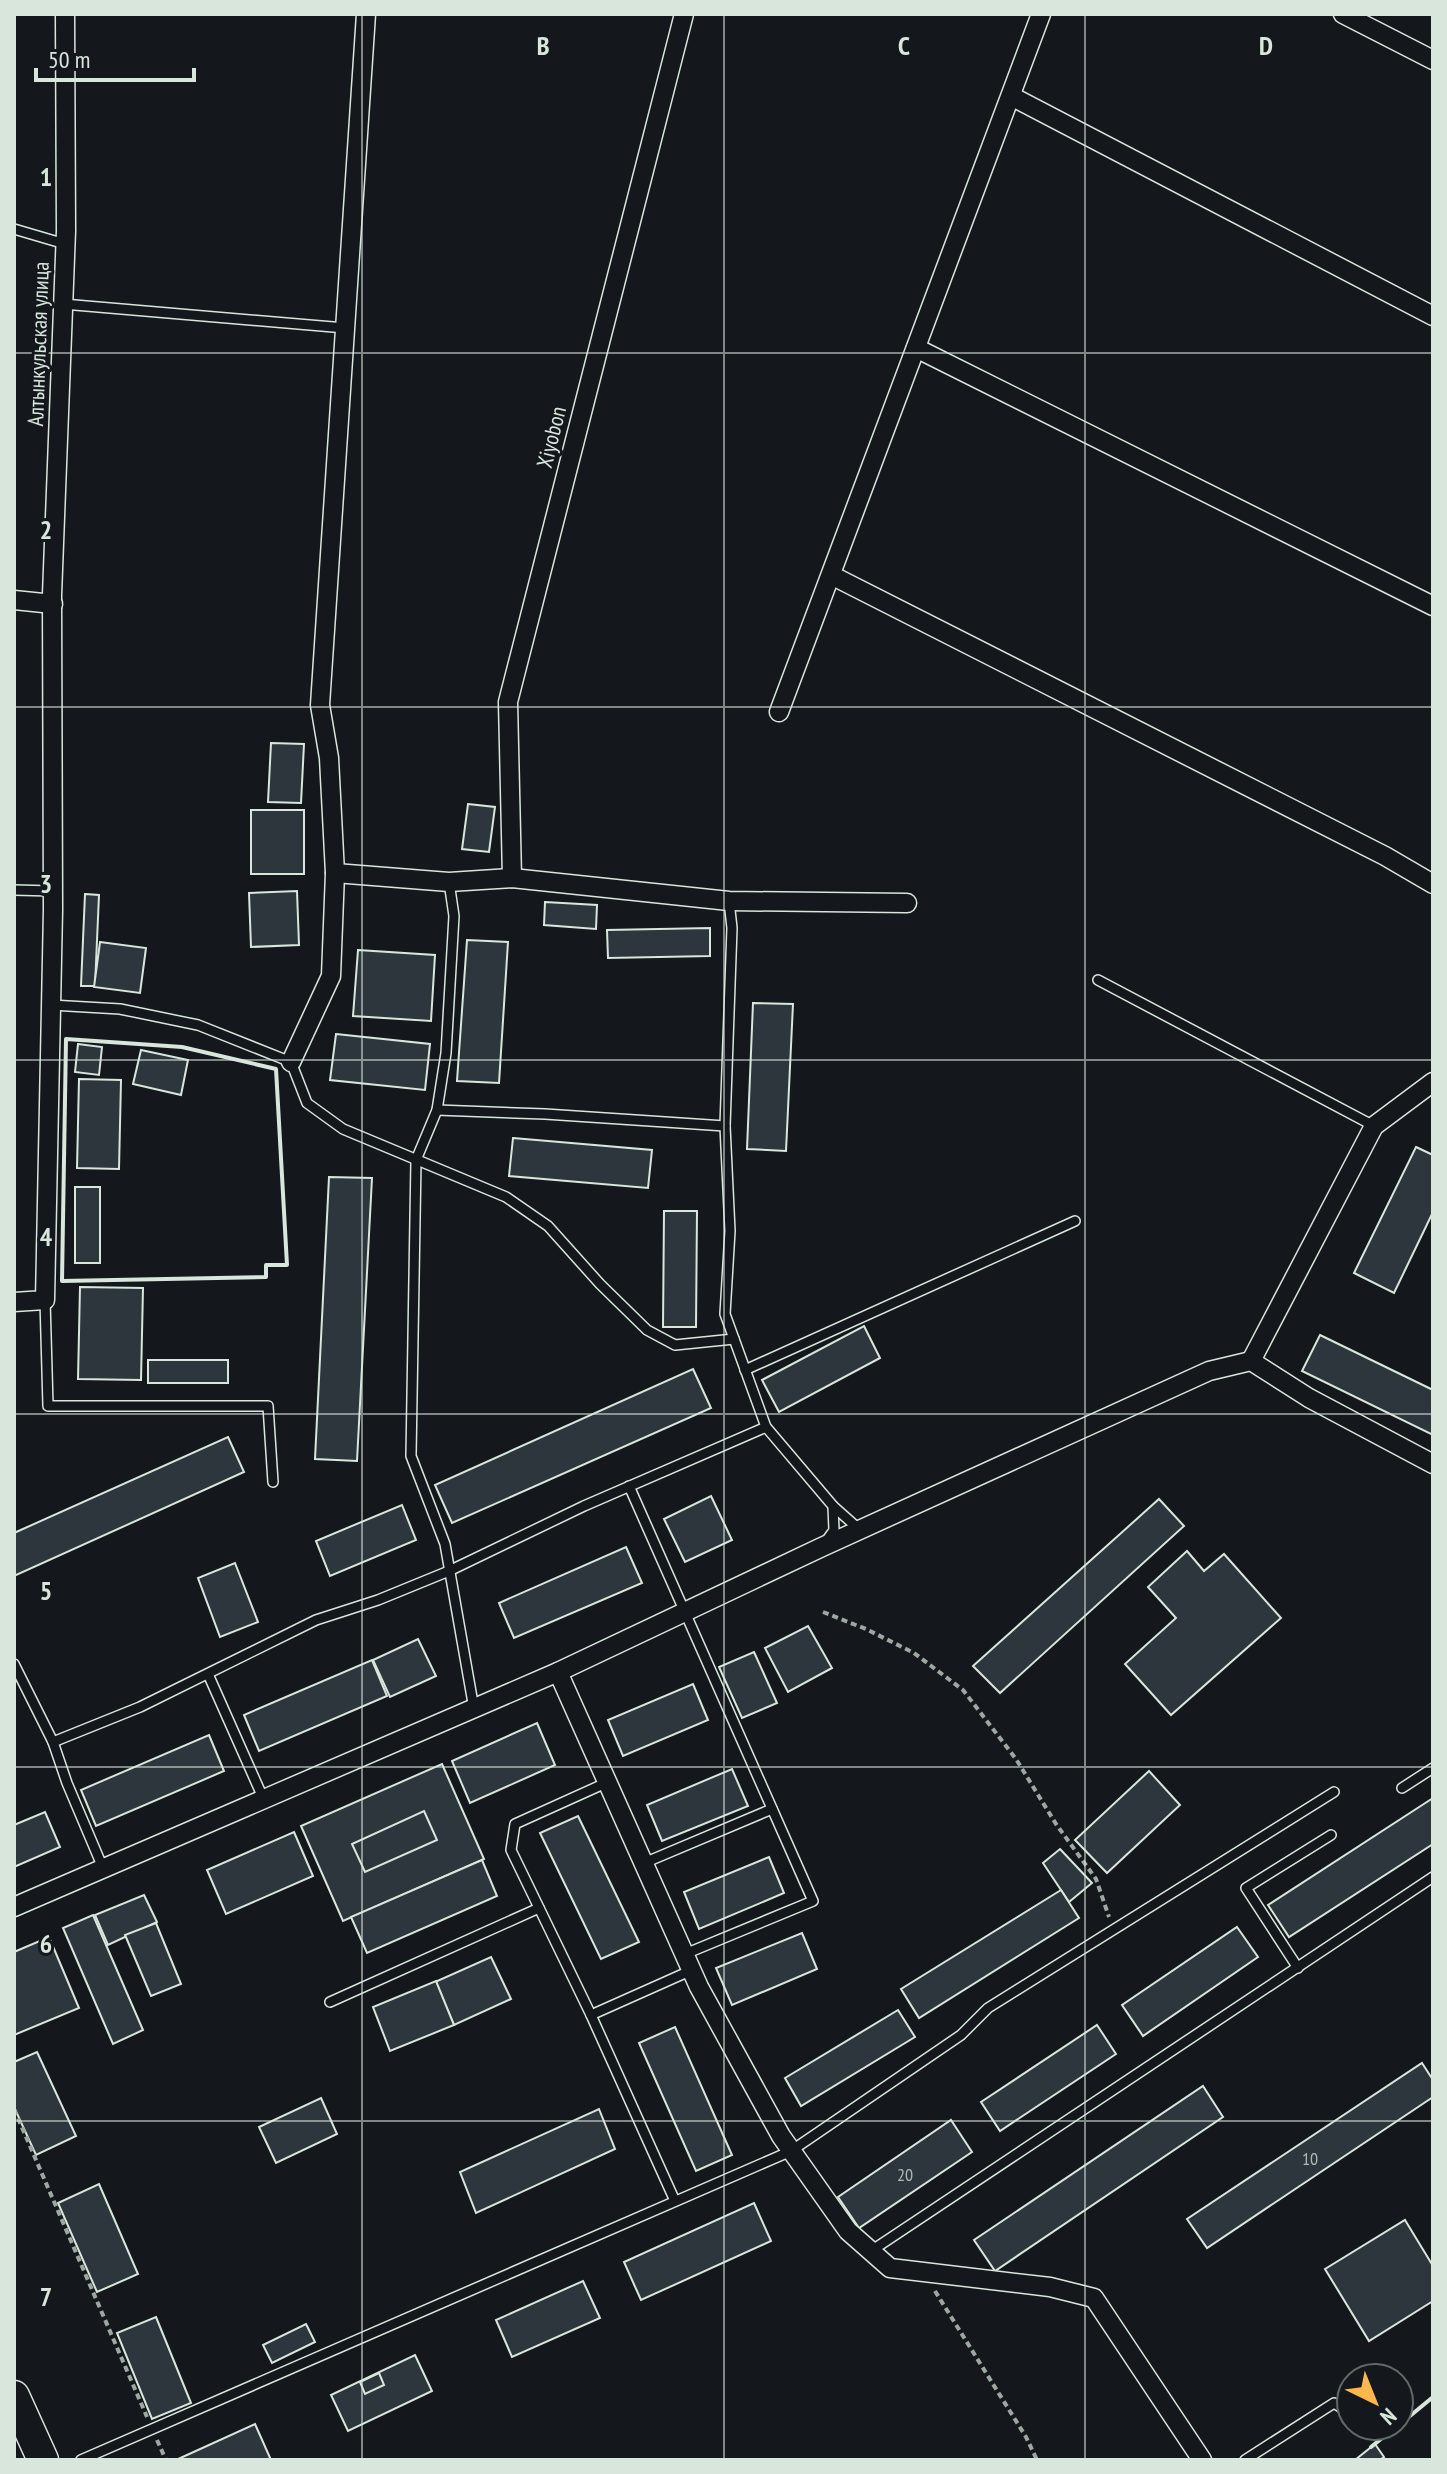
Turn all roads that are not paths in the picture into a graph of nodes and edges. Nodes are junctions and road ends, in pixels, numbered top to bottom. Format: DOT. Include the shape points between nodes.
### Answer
graph roads {
  1 [pos="65,14"];
  2 [pos="366,14"];
  3 [pos="684,14"];
  4 [pos="1041,14"];
  5 [pos="1343,14"];
  6 [pos="1433,60"];
  7 [pos="1011,96"];
  8 [pos="14,229"];
  9 [pos="65,244"];
  10 [pos="63,304"];
  11 [pos="1433,316"];
  12 [pos="345,328"];
  13 [pos="916,348"];
  14 [pos="831,575"];
  15 [pos="14,600"];
  16 [pos="53,604"];
  17 [pos="1433,606"];
  18 [pos="779,712"];
  19 [pos="335,873"];
  20 [pos="512,878"];
  21 [pos="449,882"];
  22 [pos="1433,884"];
  23 [pos="14,890"];
  24 [pos="53,891"];
  25 [pos="729,901"];
  26 [pos="907,903"];
  27 [pos="1098,980"];
  28 [pos="51,1005"];
  29 [pos="291,1062"];
  30 [pos="1433,1082"];
  31 [pos="437,1110"];
  32 [pos="725,1126"];
  33 [pos="1374,1126"];
  34 [pos="416,1160"];
  35 [pos="1075,1221"];
  36 [pos="45,1300"];
  37 [pos="14,1302"];
  38 [pos="734,1339"];
  39 [pos="1251,1361"];
  40 [pos="745,1370"];
  41 [pos="766,1427"];
  42 [pos="1433,1464"];
  43 [pos="273,1482"];
  44 [pos="629,1486"];
  45 [pos="833,1506"];
  46 [pos="860,1530"];
  47 [pos="822,1547"];
  48 [pos="449,1571"];
  49 [pos="686,1612"];
  50 [pos="14,1664"];
  51 [pos="558,1672"];
  52 [pos="208,1674"];
  53 [pos="474,1709"];
  54 [pos="53,1742"];
  55 [pos="1433,1768"];
  56 [pos="608,1782"];
  57 [pos="1402,1788"];
  58 [pos="1334,1792"];
  59 [pos="264,1800"];
  60 [pos="772,1809"];
  61 [pos="1331,1835"];
  62 [pos="644,1863"];
  63 [pos="103,1868"];
  64 [pos="1433,1877"];
  65 [pos="14,1907"];
  66 [pos="539,1908"];
  67 [pos="688,1962"];
  68 [pos="1298,1968"];
  69 [pos="330,2002"];
  70 [pos="591,2015"];
  71 [pos="791,2151"];
  72 [pos="675,2201"];
  73 [pos="871,2251"];
  74 [pos="14,2396"];
  75 [pos="1335,2404"];
  76 [pos="43,2460"];
  77 [pos="81,2460"];
  78 [pos="1202,2460"];
  79 [pos="1245,2460"];
  1 -- 9 [label="street, Алтынкульская улица"];
  2 -- 12 [label="street"];
  3 -- 20 [label="street, Xiyobon" via="508,702"];
  4 -- 7 [label="street"];
  5 -- 6 [label="street"];
  7 -- 11 [label="street"];
  7 -- 13 [label="street"];
  8 -- 9 [label="lane"];
  9 -- 10 [label="street, Алтынкульская улица"];
  10 -- 12 [label="lane"];
  10 -- 16 [label="street, Алтынкульская улица"];
  12 -- 19 [label="street" via="320,705 329,758"];
  13 -- 14 [label="street"];
  13 -- 17 [label="street"];
  14 -- 18 [label="street"];
  14 -- 22 [label="street"];
  15 -- 16 [label="street"];
  16 -- 24 [label="street, Алтынкульская улица"];
  19 -- 21 [label="street"];
  19 -- 29 [label="street" via="331,976"];
  20 -- 21 [label="street"];
  20 -- 25 [label="street"];
  21 -- 31 [label="lane" via="454,916"];
  23 -- 24 [label="lane"];
  24 -- 28 [label="street, Алтынкульская улица"];
  25 -- 26 [label="street"];
  25 -- 32 [label="lane"];
  27 -- 33 [label="lane"];
  28 -- 29 [label="lane" via="120,1009 198,1025"];
  28 -- 36 [label="street, Алтынкульская улица"];
  29 -- 34 [label="lane" via="307,1103 343,1129"];
  30 -- 33 [label="street"];
  31 -- 32 [label="lane"];
  31 -- 34 [label="lane"];
  32 -- 38 [label="lane" via="730,1231 725,1314"];
  33 -- 39 [label="street"];
  34 -- 38 [label="lane" via="506,1197 548,1226 647,1330 675,1345"];
  34 -- 48 [label="lane" via="411,1456 445,1544"];
  35 -- 40 [label="lane"];
  36 -- 37 [label="street"];
  36 -- 43 [label="lane" via="48,1406 268,1406"];
  38 -- 40 [label="lane"];
  39 -- 42 [label="street"];
  39 -- 46 [label="street" via="1209,1371"];
  40 -- 41 [label="lane"];
  41 -- 44 [label="lane"];
  41 -- 45 [label="lane"];
  44 -- 48 [label="lane"];
  44 -- 49 [label="lane"];
  45 -- 46 [label="lane"];
  45 -- 47 [label="lane" via="834,1530"];
  46 -- 47 [label="street"];
  47 -- 49 [label="street"];
  48 -- 52 [label="lane" via="316,1620"];
  48 -- 53 [label="lane"];
  49 -- 51 [label="street"];
  49 -- 60 [label="lane"];
  50 -- 54 [label="lane"];
  51 -- 53 [label="street"];
  51 -- 56 [label="street"];
  52 -- 54 [label="lane"];
  52 -- 59 [label="lane"];
  53 -- 59 [label="street"];
  54 -- 63 [label="lane"];
  55 -- 57 [label="lane"];
  56 -- 62 [label="street"];
  56 -- 66 [label="lane" via="515,1824 511,1850"];
  58 -- 71 [label="lane" via="988,2008 961,2035"];
  59 -- 63 [label="street"];
  60 -- 62 [label="lane"];
  60 -- 67 [label="lane" via="813,1901"];
  61 -- 68 [label="lane" via="1246,1888"];
  62 -- 67 [label="street"];
  63 -- 65 [label="street"];
  64 -- 68 [label="lane"];
  66 -- 69 [label="lane"];
  66 -- 70 [label="lane"];
  67 -- 70 [label="lane"];
  67 -- 71 [label="street"];
  68 -- 73 [label="lane"];
  70 -- 72 [label="lane"];
  71 -- 72 [label="lane"];
  71 -- 73 [label="street" via="848,2231"];
  72 -- 77 [label="lane"];
  73 -- 78 [label="street" via="890,2268 1050,2287 1094,2298"];
  74 -- 76 [label="main road"];
  75 -- 79 [label="lane"];
}
